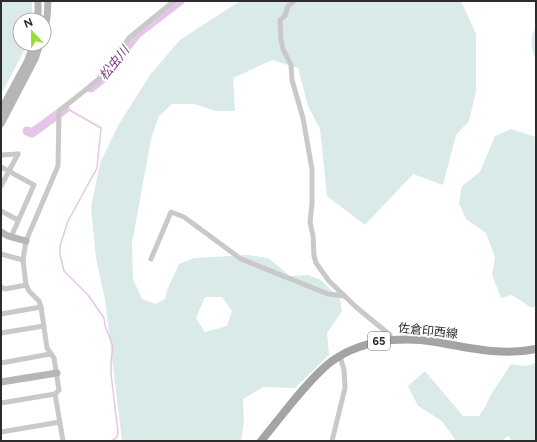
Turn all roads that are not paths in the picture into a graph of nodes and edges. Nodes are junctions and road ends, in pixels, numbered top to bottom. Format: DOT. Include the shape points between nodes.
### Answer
graph roads {
  1 [pos="38,1"];
  2 [pos="48,1"];
  3 [pos="174,1"];
  4 [pos="294,1"];
  5 [pos="38,12"];
  6 [pos="47,12"];
  7 [pos="31,52"];
  8 [pos="37,52"];
  9 [pos="1,110"];
  10 [pos="1,124"];
  11 [pos="1,155"];
  12 [pos="1,167"];
  13 [pos="9,171"];
  14 [pos="1,186"];
  15 [pos="1,211"];
  16 [pos="18,220"];
  17 [pos="1,232"];
  18 [pos="11,237"];
  19 [pos="26,241"];
  20 [pos="1,254"];
  21 [pos="151,259"];
  22 [pos="23,260"];
  23 [pos="26,285"];
  24 [pos="1,287"];
  25 [pos="345,296"];
  26 [pos="42,307"];
  27 [pos="1,314"];
  28 [pos="44,326"];
  29 [pos="1,333"];
  30 [pos="391,340"];
  31 [pos="536,349"];
  32 [pos="50,354"];
  33 [pos="340,356"];
  34 [pos="1,363"];
  35 [pos="57,372"];
  36 [pos="1,382"];
  37 [pos="55,394"];
  38 [pos="1,403"];
  39 [pos="60,422"];
  40 [pos="1,432"];
  41 [pos="63,441"];
  42 [pos="261,441"];
  43 [pos="332,441"];
  1 -- 5 [label="street"];
  2 -- 6 [label="street"];
  3 -- 19 [label="street" via="129,38 98,80 59,111 58,166"];
  4 -- 25 [label="street" via="280,20 281,40 291,65 312,170 310,222 314,236 314,256 329,281"];
  7 -- 9 [label="street"];
  8 -- 10 [label="street"];
  11 -- 13 [label="street" via="18,154"];
  12 -- 13 [label="street"];
  13 -- 14 [label="street"];
  13 -- 16 [label="street" via="34,185"];
  15 -- 16 [label="street"];
  16 -- 18 [label="street"];
  17 -- 18 [label="street"];
  18 -- 19 [label="street"];
  19 -- 22 [label="street"];
  20 -- 22 [label="street"];
  21 -- 25 [label="street" via="172,212 184,217 241,259 328,294"];
  22 -- 23 [label="street"];
  23 -- 24 [label="street" via="5,289"];
  23 -- 26 [label="street"];
  25 -- 30 [label="street" via="390,335"];
  26 -- 27 [label="street"];
  26 -- 28 [label="street"];
  28 -- 29 [label="street"];
  28 -- 32 [label="street"];
  30 -- 31 [label="main road, 佐倉印西線 / 65" via="428,341 497,352"];
  30 -- 33 [label="main road, 佐倉印西線 / 65" via="359,347"];
  32 -- 34 [label="street"];
  32 -- 35 [label="street" via="54,358"];
  33 -- 42 [label="main road, 佐倉印西線 / 65" via="315,377"];
  33 -- 43 [label="street" via="345,388"];
  35 -- 36 [label="street"];
  35 -- 37 [label="street" via="59,390"];
  37 -- 38 [label="street"];
  37 -- 39 [label="street"];
  39 -- 40 [label="street"];
  39 -- 41 [label="street"];
}
